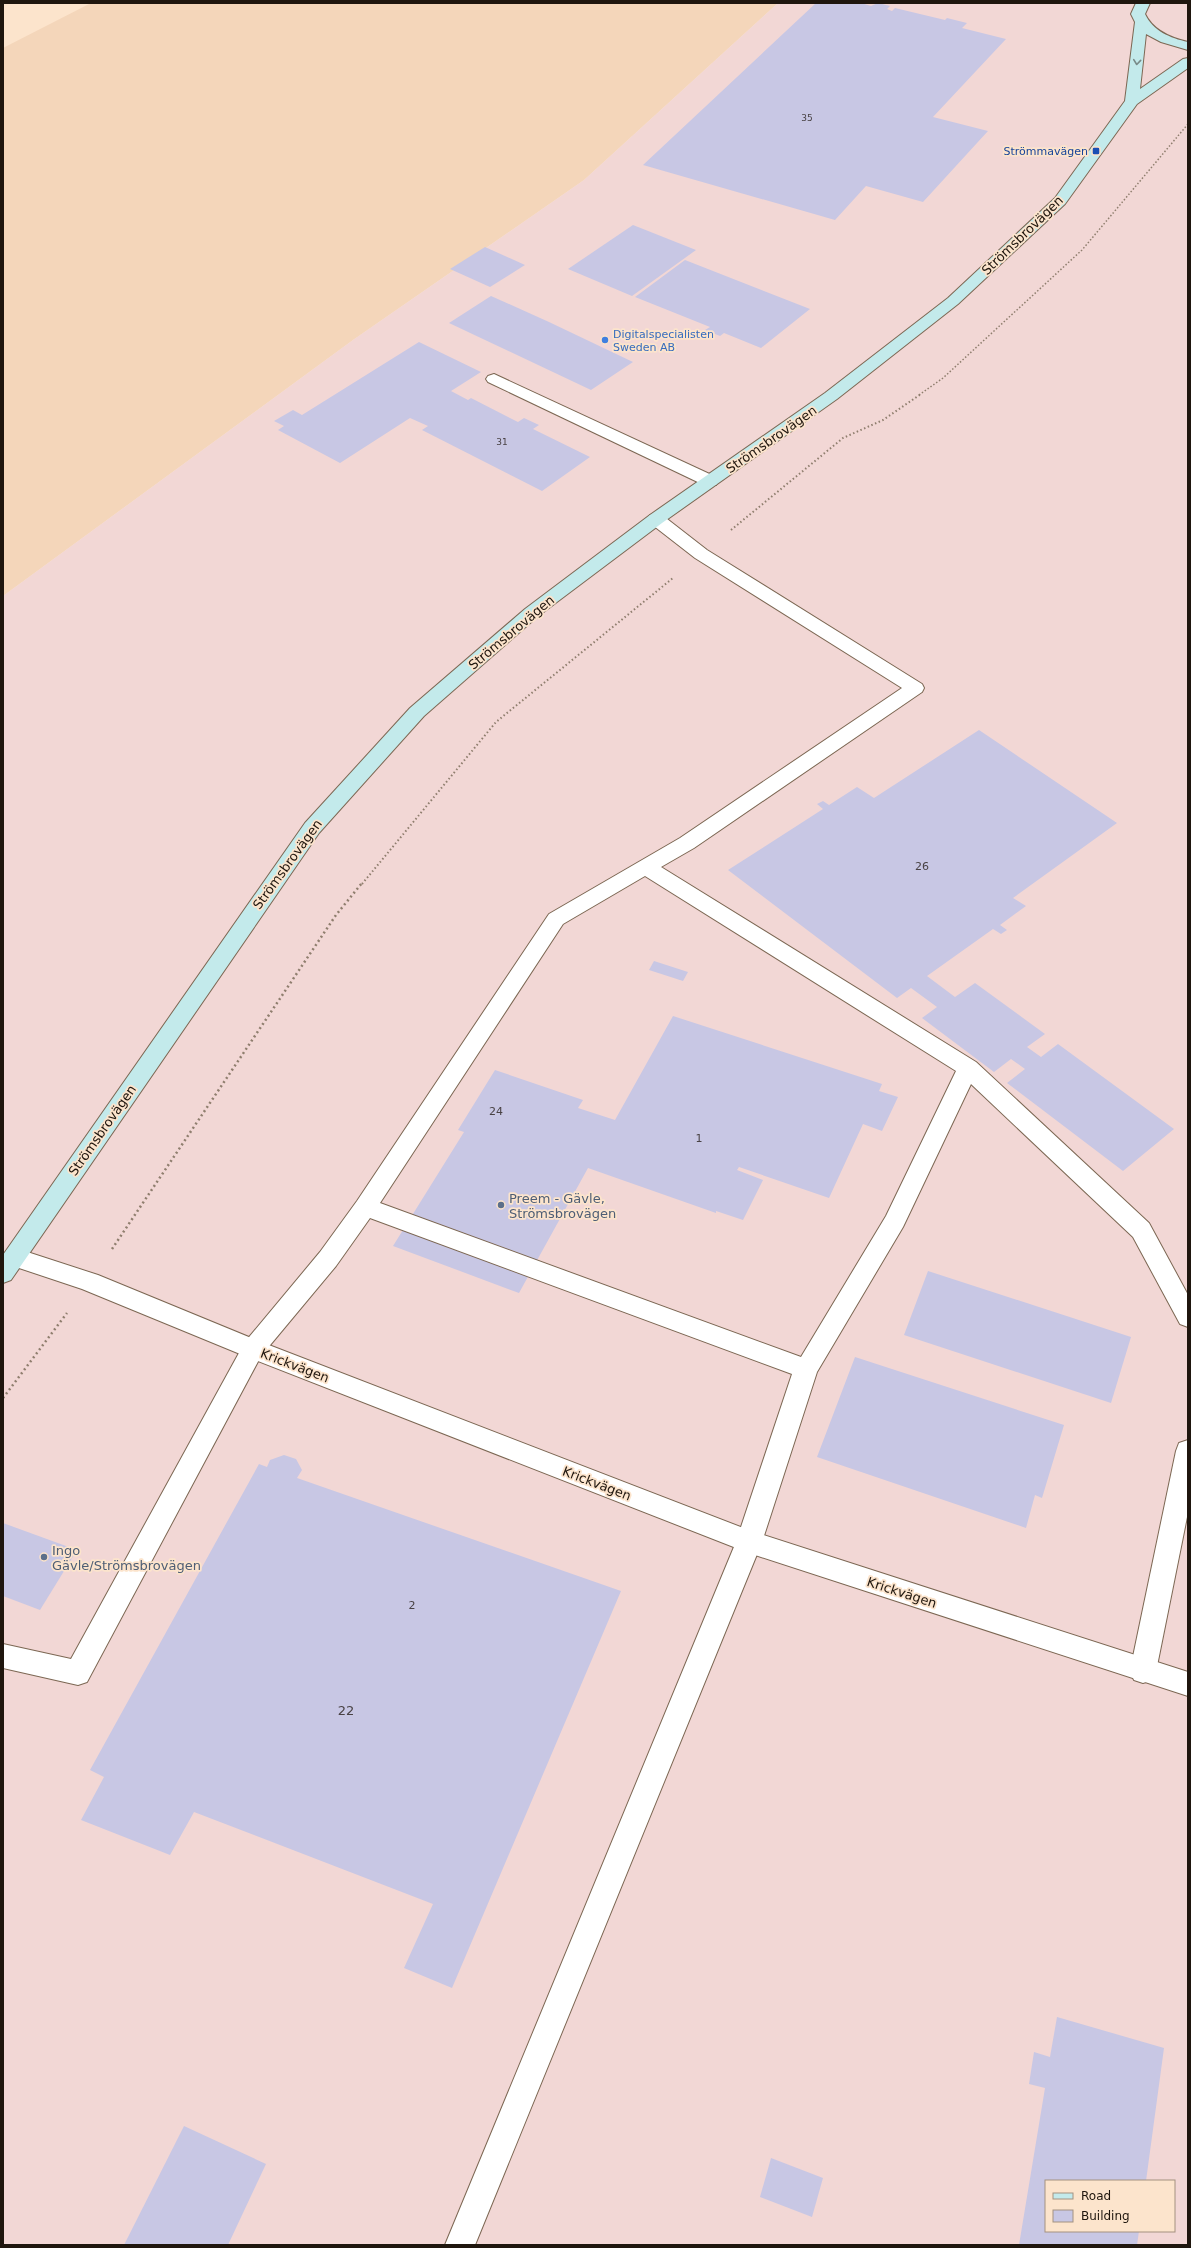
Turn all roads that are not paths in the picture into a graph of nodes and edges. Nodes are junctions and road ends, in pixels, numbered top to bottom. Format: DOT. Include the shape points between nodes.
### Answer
graph roads {
  1 [pos="1143,3"];
  2 [pos="1141,23"];
  3 [pos="1188,46"];
  4 [pos="1188,62"];
  5 [pos="1132,101"];
  6 [pos="494,379"];
  7 [pos="710,481"];
  8 [pos="656,519"];
  9 [pos="645,867"];
  10 [pos="968,1068"];
  11 [pos="365,1207"];
  12 [pos="9,1265"];
  13 [pos="1188,1318"];
  14 [pos="253,1349"];
  15 [pos="806,1369"];
  16 [pos="1188,1451"];
  17 [pos="749,1542"];
  18 [pos="3,1656"];
  19 [pos="1143,1671"];
  20 [pos="1188,1684"];
  21 [pos="460,2245"];
  1 -- 2 [label="main road, Strömsbrovägen" via="1138,14"];
  2 -- 3 [label="main road" via="1163,38"];
  2 -- 5 [label="main road, Strömsbrovägen, one-way"];
  4 -- 5 [label="main road, Strömsbrovägen"];
  5 -- 7 [label="main road, Strömsbrovägen" via="1060,201 953,300 831,396"];
  6 -- 7 [label="street"];
  7 -- 8 [label="main road, Strömsbrovägen"];
  8 -- 9 [label="street" via="702,554 915,688 688,843"];
  8 -- 12 [label="main road, Strömsbrovägen" via="531,613 417,712 312,828"];
  9 -- 10 [label="street"];
  9 -- 11 [label="street" via="556,919"];
  10 -- 13 [label="street" via="1141,1230"];
  10 -- 15 [label="street" via="895,1221"];
  11 -- 14 [label="street" via="328,1259"];
  11 -- 15 [label="street"];
  12 -- 14 [label="street, Krickvägen" via="90,1282"];
  14 -- 17 [label="street, Krickvägen"];
  14 -- 18 [label="street" via="78,1673"];
  15 -- 17 [label="street"];
  16 -- 19 [label="street"];
  17 -- 19 [label="street, Krickvägen"];
  17 -- 21 [label="street"];
  19 -- 20 [label="street, Krickvägen"];
}
